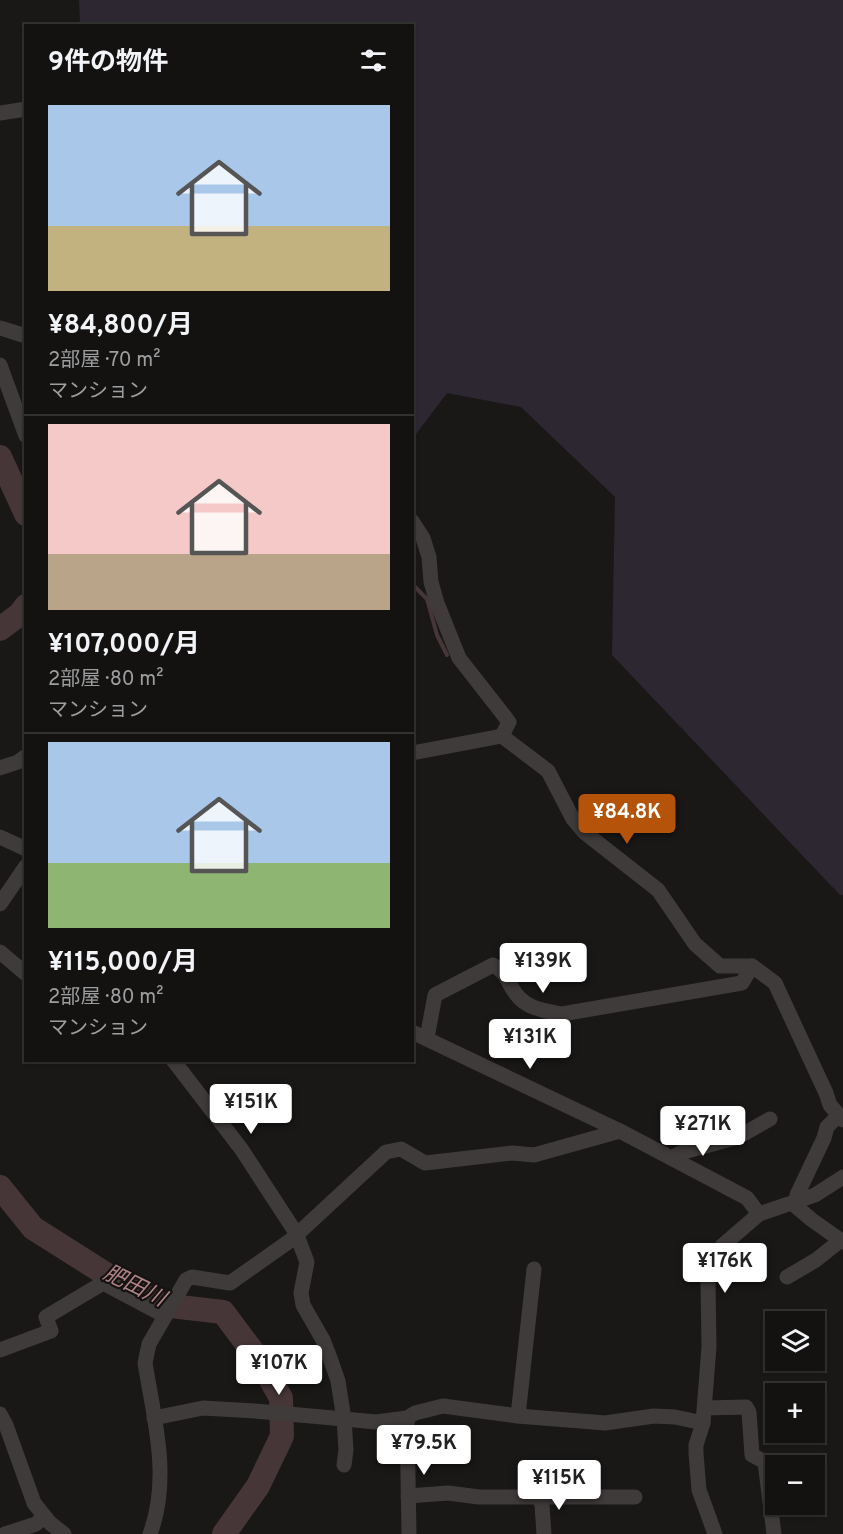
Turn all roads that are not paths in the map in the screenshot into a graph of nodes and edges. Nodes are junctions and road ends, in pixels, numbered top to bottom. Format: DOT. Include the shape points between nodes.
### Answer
graph roads {
  1 [pos="24,109"];
  2 [pos="0,113"];
  3 [pos="0,328"];
  4 [pos="24,335"];
  5 [pos="0,365"];
  6 [pos="24,431"];
  7 [pos="414,524"];
  8 [pos="502,736"];
  9 [pos="414,753"];
  10 [pos="24,758"];
  11 [pos="0,768"];
  12 [pos="0,837"];
  13 [pos="24,848"];
  14 [pos="24,869"];
  15 [pos="0,904"];
  16 [pos="0,952"];
  17 [pos="752,966"];
  18 [pos="24,972"];
  19 [pos="419,1035"];
  20 [pos="175,1062"];
  21 [pos="840,1118"];
  22 [pos="770,1119"];
  23 [pos="620,1131"];
  24 [pos="671,1158"];
  25 [pos="843,1177"];
  26 [pos="796,1203"];
  27 [pos="759,1214"];
  28 [pos="296,1233"];
  29 [pos="842,1241"];
  30 [pos="534,1269"];
  31 [pos="787,1277"];
  32 [pos="165,1316"];
  33 [pos="0,1350"];
  34 [pos="0,1414"];
  35 [pos="704,1415"];
  36 [pos="518,1416"];
  37 [pos="154,1418"];
  38 [pos="407,1418"];
  39 [pos="344,1419"];
  40 [pos="344,1465"];
  41 [pos="408,1496"];
  42 [pos="538,1496"];
  43 [pos="635,1497"];
  44 [pos="44,1516"];
  45 [pos="5,1534"];
  46 [pos="64,1534"];
  47 [pos="150,1534"];
  48 [pos="409,1534"];
  49 [pos="544,1534"];
  50 [pos="716,1534"];
  51 [pos="774,1534"];
  1 -- 2 [label="street"];
  3 -- 4 [label="street"];
  5 -- 6 [label="street"];
  7 -- 8 [label="street" via="423,538 437,603 459,658 509,722"];
  8 -- 9 [label="street"];
  8 -- 17 [label="street" via="548,771 584,832 658,890 695,944 720,966"];
  10 -- 11 [label="street"];
  12 -- 13 [label="street"];
  14 -- 15 [label="street"];
  16 -- 18 [label="street"];
  17 -- 19 [label="street" via="742,983 562,1014 535,1010 516,995 503,971 493,965 435,995"];
  17 -- 21 [label="street" via="775,983 830,1105"];
  19 -- 23 [label="street"];
  20 -- 28 [label="street" via="242,1150"];
  21 -- 26 [label="street" via="827,1127"];
  22 -- 24 [label="street" via="738,1137"];
  23 -- 24 [label="street"];
  23 -- 28 [label="street" via="534,1155 512,1153 425,1163 401,1149 386,1152"];
  24 -- 27 [label="street" via="747,1198"];
  25 -- 26 [label="street"];
  26 -- 27 [label="street"];
  26 -- 29 [label="street"];
  27 -- 35 [label="street" via="722,1246 710,1266 710,1347"];
  28 -- 32 [label="street" via="230,1283 192,1277 186,1280"];
  28 -- 39 [label="street" via="307,1262 301,1293 303,1305 330,1358"];
  29 -- 31 [label="street"];
  30 -- 36 [label="street"];
  32 -- 33 [label="street" via="103,1283 46,1317 51,1331"];
  32 -- 37 [label="street" via="149,1344 145,1363"];
  34 -- 44 [label="street" via="34,1503"];
  35 -- 36 [label="street" via="654,1416 605,1423"];
  35 -- 50 [label="street" via="696,1445 697,1481"];
  35 -- 51 [label="street" via="746,1407 749,1412 752,1455 765,1462"];
  36 -- 38 [label="street" via="443,1406"];
  37 -- 39 [label="street" via="203,1408"];
  37 -- 47 [label="street" via="161,1475 158,1510"];
  38 -- 39 [label="street" via="376,1422"];
  38 -- 41 [label="street"];
  39 -- 40 [label="street"];
  41 -- 42 [label="street"];
  41 -- 48 [label="street"];
  42 -- 43 [label="street"];
  42 -- 49 [label="street"];
  44 -- 45 [label="street" via="36,1524"];
  44 -- 46 [label="street"];
}
